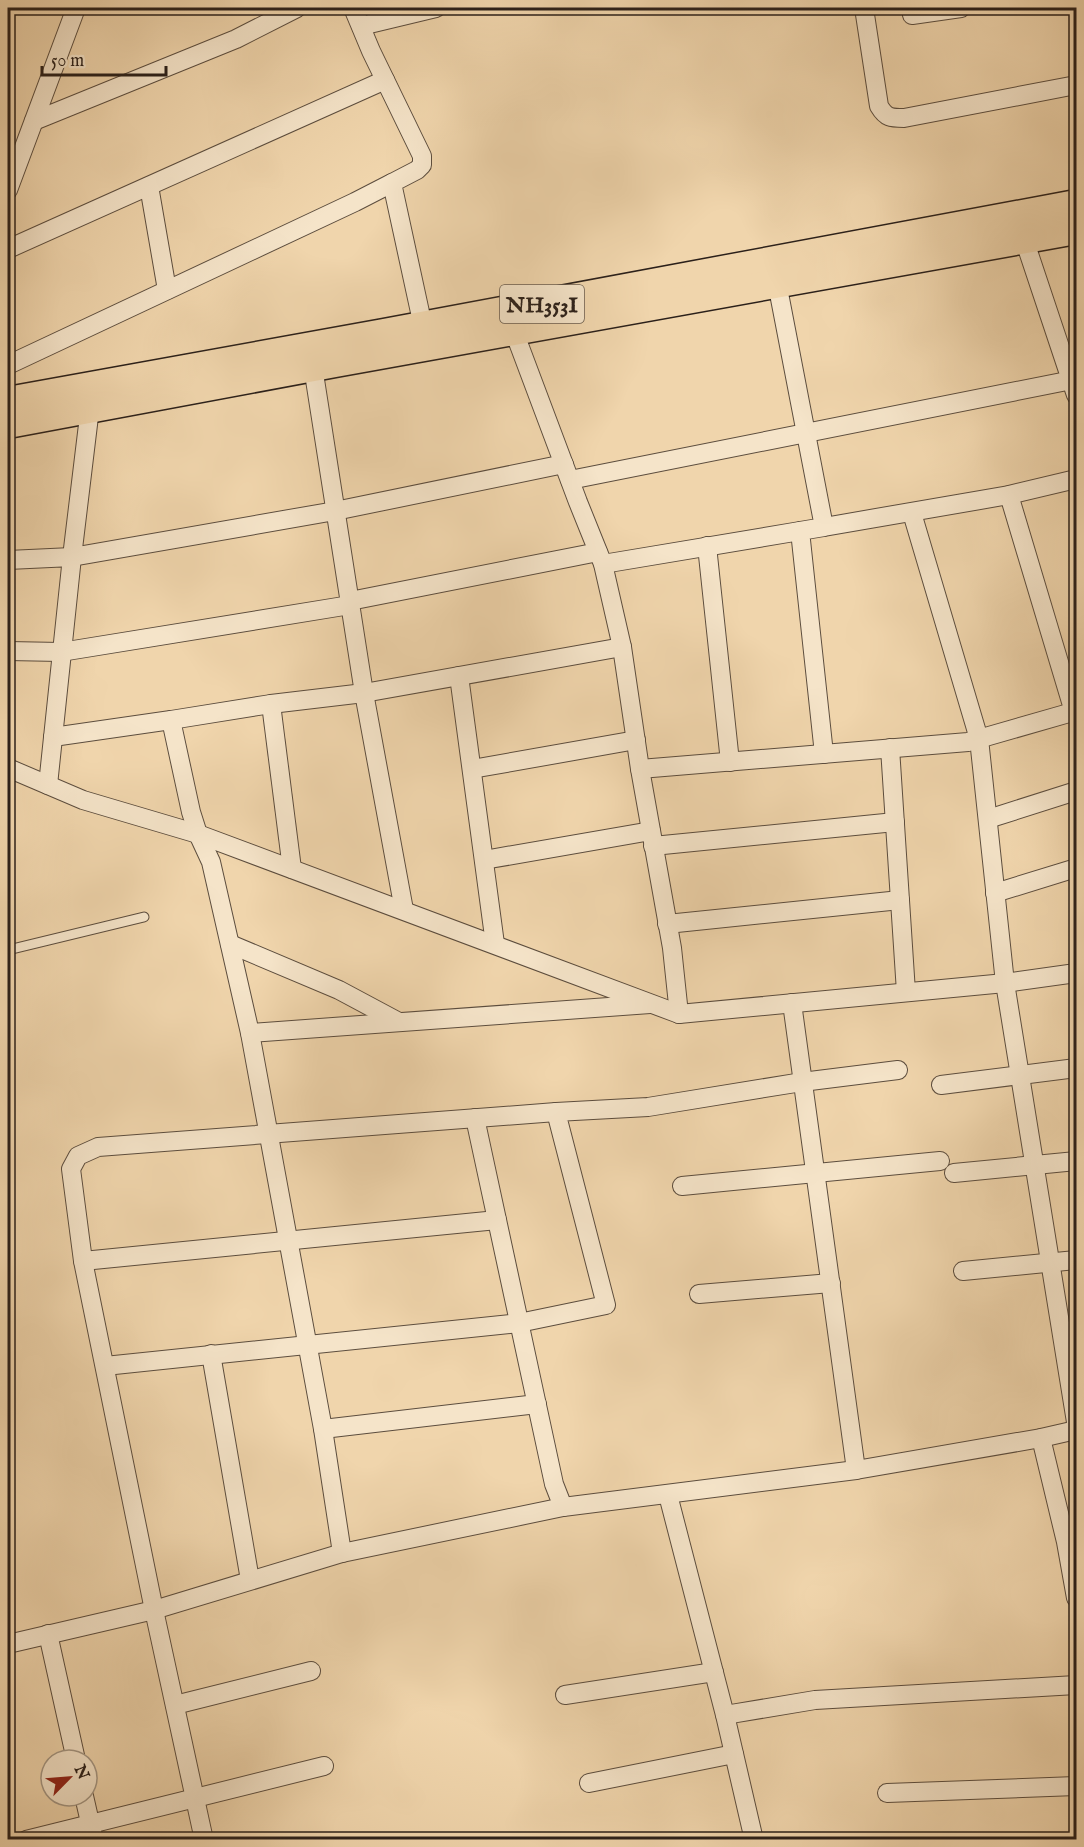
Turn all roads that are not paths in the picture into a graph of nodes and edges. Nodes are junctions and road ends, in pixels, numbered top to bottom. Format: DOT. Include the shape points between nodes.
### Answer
graph roads {
  1 [pos="76,8"];
  2 [pos="297,8"];
  3 [pos="353,8"];
  4 [pos="436,8"];
  5 [pos="864,8"];
  6 [pos="962,8"];
  7 [pos="912,15"];
  8 [pos="361,26"];
  9 [pos="385,80"];
  10 [pos="1077,86"];
  11 [pos="33,121"];
  12 [pos="392,183"];
  13 [pos="149,186"];
  14 [pos="8,190"];
  15 [pos="1077,204"];
  16 [pos="1077,230"];
  17 [pos="1024,239"];
  18 [pos="8,249"];
  19 [pos="777,284"];
  20 [pos="167,290"];
  21 [pos="510,321"];
  22 [pos="423,326"];
  23 [pos="8,365"];
  24 [pos="313,367"];
  25 [pos="1074,387"];
  26 [pos="8,401"];
  27 [pos="90,408"];
  28 [pos="8,424"];
  29 [pos="806,434"];
  30 [pos="567,472"];
  31 [pos="1077,479"];
  32 [pos="1009,495"];
  33 [pos="335,511"];
  34 [pos="912,513"];
  35 [pos="824,527"];
  36 [pos="800,531"];
  37 [pos="707,546"];
  38 [pos="72,557"];
  39 [pos="601,558"];
  40 [pos="8,560"];
  41 [pos="350,603"];
  42 [pos="622,647"];
  43 [pos="8,651"];
  44 [pos="61,652"];
  45 [pos="459,676"];
  46 [pos="364,693"];
  47 [pos="271,704"];
  48 [pos="1075,711"];
  49 [pos="171,720"];
  50 [pos="53,736"];
  51 [pos="979,739"];
  52 [pos="636,740"];
  53 [pos="890,748"];
  54 [pos="824,754"];
  55 [pos="730,762"];
  56 [pos="8,768"];
  57 [pos="472,769"];
  58 [pos="640,769"];
  59 [pos="48,785"];
  60 [pos="1077,791"];
  61 [pos="988,819"];
  62 [pos="895,822"];
  63 [pos="198,834"];
  64 [pos="652,839"];
  65 [pos="484,860"];
  66 [pos="292,868"];
  67 [pos="1077,868"];
  68 [pos="996,893"];
  69 [pos="900,900"];
  70 [pos="404,910"];
  71 [pos="144,917"];
  72 [pos="667,924"];
  73 [pos="230,944"];
  74 [pos="495,944"];
  75 [pos="8,950"];
  76 [pos="1077,973"];
  77 [pos="1005,982"];
  78 [pos="906,992"];
  79 [pos="792,1003"];
  80 [pos="655,1004"];
  81 [pos="679,1014"];
  82 [pos="398,1022"];
  83 [pos="250,1033"];
  84 [pos="1077,1068"];
  85 [pos="898,1070"];
  86 [pos="1021,1076"];
  87 [pos="802,1082"];
  88 [pos="941,1085"];
  89 [pos="556,1112"];
  90 [pos="475,1118"];
  91 [pos="269,1135"];
  92 [pos="940,1161"];
  93 [pos="1077,1161"];
  94 [pos="1036,1166"];
  95 [pos="814,1173"];
  96 [pos="954,1173"];
  97 [pos="682,1186"];
  98 [pos="497,1220"];
  99 [pos="289,1242"];
  100 [pos="1077,1260"];
  101 [pos="83,1261"];
  102 [pos="1052,1263"];
  103 [pos="963,1271"];
  104 [pos="831,1283"];
  105 [pos="699,1294"];
  106 [pos="519,1323"];
  107 [pos="308,1344"];
  108 [pos="211,1354"];
  109 [pos="105,1366"];
  110 [pos="537,1404"];
  111 [pos="1077,1422"];
  112 [pos="323,1430"];
  113 [pos="1077,1430"];
  114 [pos="1041,1438"];
  115 [pos="856,1470"];
  116 [pos="668,1495"];
  117 [pos="563,1507"];
  118 [pos="1071,1540"];
  119 [pos="342,1553"];
  120 [pos="250,1580"];
  121 [pos="1077,1598"];
  122 [pos="154,1610"];
  123 [pos="48,1634"];
  124 [pos="8,1644"];
  125 [pos="311,1671"];
  126 [pos="714,1672"];
  127 [pos="1077,1685"];
  128 [pos="565,1695"];
  129 [pos="175,1705"];
  130 [pos="725,1715"];
  131 [pos="73,1748"];
  132 [pos="734,1754"];
  133 [pos="324,1766"];
  134 [pos="588,1783"];
  135 [pos="1077,1786"];
  136 [pos="887,1793"];
  137 [pos="195,1796"];
  138 [pos="87,1808"];
  139 [pos="92,1831"];
  140 [pos="26,1839"];
  141 [pos="204,1839"];
  142 [pos="754,1839"];
  1 -- 11 [label="street"];
  2 -- 11 [label="street" via="236,39"];
  3 -- 8 [label="street"];
  4 -- 8 [label="street"];
  5 -- 10 [label="street" via="879,106 884,116 904,118"];
  6 -- 7 [label="street"];
  8 -- 9 [label="street"];
  9 -- 12 [label="street" via="422,160 417,170"];
  9 -- 13 [label="street"];
  11 -- 14 [label="street"];
  12 -- 20 [label="street"];
  12 -- 22 [label="street"];
  13 -- 18 [label="street"];
  13 -- 20 [label="street"];
  15 -- 21 [label="highway, NH353I"];
  16 -- 17 [label="highway, NH353I"];
  17 -- 19 [label="highway, NH353I"];
  17 -- 25 [label="street"];
  19 -- 21 [label="highway, NH353I"];
  19 -- 29 [label="street"];
  20 -- 23 [label="street"];
  21 -- 22 [label="highway, NH353I"];
  21 -- 24 [label="highway, NH353I"];
  21 -- 30 [label="street"];
  22 -- 26 [label="highway, NH353I"];
  24 -- 27 [label="highway, NH353I"];
  24 -- 33 [label="street"];
  25 -- 29 [label="street"];
  27 -- 28 [label="highway, NH353I"];
  27 -- 38 [label="street"];
  29 -- 30 [label="street"];
  29 -- 35 [label="street"];
  30 -- 33 [label="street"];
  30 -- 39 [label="street"];
  31 -- 32 [label="street"];
  32 -- 34 [label="street"];
  32 -- 48 [label="street"];
  33 -- 38 [label="street"];
  33 -- 41 [label="street"];
  34 -- 35 [label="street"];
  34 -- 51 [label="street"];
  35 -- 36 [label="street"];
  36 -- 37 [label="street"];
  36 -- 54 [label="street"];
  37 -- 39 [label="street"];
  37 -- 55 [label="street"];
  38 -- 40 [label="street"];
  38 -- 44 [label="street"];
  39 -- 41 [label="street"];
  39 -- 42 [label="street"];
  41 -- 44 [label="street"];
  41 -- 46 [label="street"];
  42 -- 45 [label="street"];
  42 -- 52 [label="street"];
  43 -- 44 [label="street"];
  44 -- 50 [label="street"];
  45 -- 46 [label="street"];
  45 -- 57 [label="street"];
  46 -- 47 [label="street"];
  46 -- 70 [label="street"];
  47 -- 49 [label="street"];
  47 -- 66 [label="street"];
  48 -- 51 [label="street"];
  49 -- 50 [label="street"];
  49 -- 63 [label="street"];
  50 -- 59 [label="street"];
  51 -- 53 [label="street"];
  51 -- 61 [label="street"];
  52 -- 57 [label="street"];
  52 -- 58 [label="street"];
  53 -- 54 [label="street"];
  53 -- 62 [label="street"];
  54 -- 55 [label="street"];
  55 -- 58 [label="street"];
  56 -- 59 [label="street"];
  57 -- 65 [label="street"];
  58 -- 64 [label="street"];
  59 -- 63 [label="street" via="83,800"];
  60 -- 61 [label="street"];
  61 -- 68 [label="street"];
  62 -- 64 [label="street"];
  62 -- 69 [label="street"];
  63 -- 66 [label="street"];
  63 -- 73 [label="street" via="211,862"];
  64 -- 65 [label="street"];
  64 -- 72 [label="street"];
  65 -- 74 [label="street"];
  66 -- 70 [label="street"];
  67 -- 68 [label="street"];
  68 -- 77 [label="street"];
  69 -- 72 [label="street"];
  69 -- 78 [label="street"];
  70 -- 74 [label="street"];
  71 -- 75 [label="lane"];
  72 -- 81 [label="street"];
  73 -- 82 [label="street" via="339,990"];
  73 -- 83 [label="street"];
  74 -- 80 [label="street"];
  76 -- 77 [label="street"];
  77 -- 78 [label="street"];
  77 -- 86 [label="street"];
  78 -- 79 [label="street"];
  79 -- 81 [label="street"];
  79 -- 87 [label="street"];
  80 -- 81 [label="street"];
  80 -- 82 [label="street"];
  82 -- 83 [label="street"];
  83 -- 91 [label="street"];
  84 -- 86 [label="street"];
  85 -- 87 [label="street"];
  86 -- 88 [label="street"];
  86 -- 94 [label="street"];
  87 -- 89 [label="street" via="648,1107"];
  87 -- 95 [label="street"];
  89 -- 90 [label="street"];
  89 -- 106 [label="street" via="606,1305"];
  90 -- 91 [label="street"];
  90 -- 98 [label="street"];
  91 -- 99 [label="street"];
  91 -- 101 [label="street" via="98,1147 78,1156 71,1169"];
  92 -- 95 [label="street"];
  93 -- 94 [label="street"];
  94 -- 96 [label="street"];
  94 -- 102 [label="street"];
  95 -- 97 [label="street"];
  95 -- 104 [label="street"];
  98 -- 99 [label="street"];
  98 -- 106 [label="street"];
  99 -- 101 [label="street"];
  99 -- 107 [label="street"];
  100 -- 102 [label="street"];
  101 -- 109 [label="street"];
  102 -- 103 [label="street"];
  102 -- 111 [label="street"];
  104 -- 105 [label="street"];
  104 -- 115 [label="street"];
  106 -- 107 [label="street"];
  106 -- 110 [label="street"];
  107 -- 108 [label="street"];
  107 -- 112 [label="street"];
  108 -- 109 [label="street"];
  108 -- 120 [label="street"];
  109 -- 122 [label="street"];
  110 -- 112 [label="street"];
  110 -- 117 [label="street" via="554,1484"];
  112 -- 119 [label="street"];
  113 -- 114 [label="street"];
  114 -- 115 [label="street"];
  114 -- 118 [label="street"];
  115 -- 116 [label="street"];
  116 -- 117 [label="street"];
  116 -- 126 [label="street"];
  117 -- 119 [label="street"];
  118 -- 121 [label="street"];
  119 -- 120 [label="street"];
  120 -- 122 [label="street"];
  122 -- 123 [label="street"];
  122 -- 129 [label="street"];
  123 -- 124 [label="street"];
  123 -- 131 [label="street"];
  125 -- 129 [label="street"];
  126 -- 128 [label="street"];
  126 -- 130 [label="street"];
  127 -- 130 [label="street" via="815,1700"];
  129 -- 137 [label="street"];
  130 -- 132 [label="street"];
  132 -- 134 [label="street"];
  132 -- 142 [label="street"];
  133 -- 137 [label="street"];
  135 -- 136 [label="street"];
  137 -- 139 [label="street"];
  137 -- 141 [label="street"];
  138 -- 139 [label="street"];
  139 -- 140 [label="street"];
}
